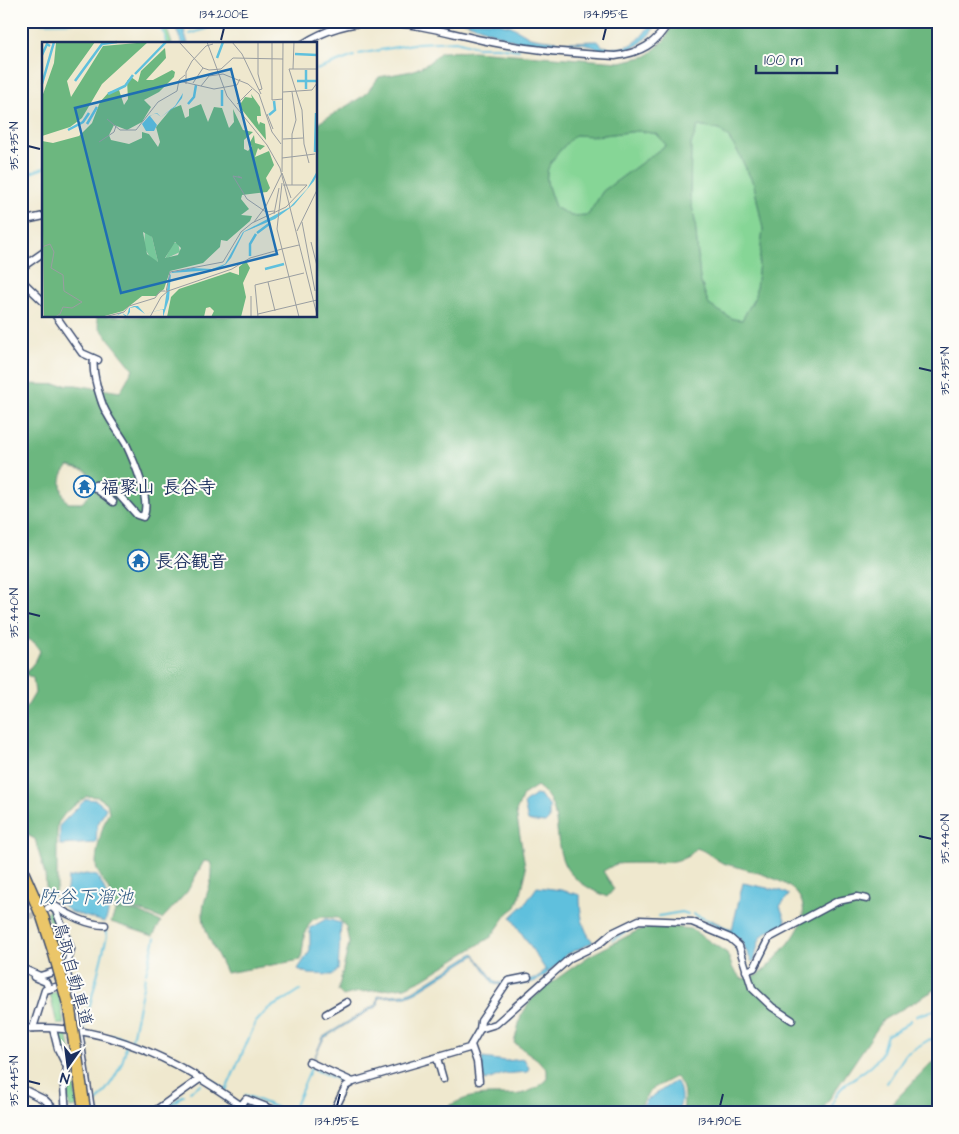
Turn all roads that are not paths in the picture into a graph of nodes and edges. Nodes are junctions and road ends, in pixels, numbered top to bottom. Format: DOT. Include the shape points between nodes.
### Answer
graph roads {
  1 [pos="669,21"];
  2 [pos="306,42"];
  3 [pos="42,216"];
  4 [pos="21,221"];
  5 [pos="42,253"];
  6 [pos="21,268"];
  7 [pos="21,280"];
  8 [pos="42,300"];
  9 [pos="57,318"];
  10 [pos="113,502"];
  11 [pos="21,868"];
  12 [pos="21,879"];
  13 [pos="867,898"];
  14 [pos="105,925"];
  15 [pos="52,952"];
  16 [pos="21,963"];
  17 [pos="66,968"];
  18 [pos="746,971"];
  19 [pos="21,972"];
  20 [pos="528,977"];
  21 [pos="69,983"];
  22 [pos="49,989"];
  23 [pos="347,1002"];
  24 [pos="326,1014"];
  25 [pos="792,1020"];
  26 [pos="33,1028"];
  27 [pos="21,1029"];
  28 [pos="53,1029"];
  29 [pos="480,1029"];
  30 [pos="80,1032"];
  31 [pos="471,1045"];
  32 [pos="481,1049"];
  33 [pos="475,1053"];
  34 [pos="437,1058"];
  35 [pos="309,1062"];
  36 [pos="201,1078"];
  37 [pos="443,1079"];
  38 [pos="479,1081"];
  39 [pos="353,1082"];
  40 [pos="21,1088"];
  41 [pos="240,1105"];
  42 [pos="66,1112"];
  43 [pos="86,1112"];
  44 [pos="103,1113"];
  45 [pos="152,1113"];
  46 [pos="235,1113"];
  47 [pos="282,1113"];
  48 [pos="333,1113"];
  1 -- 2 [label="street" via="660,36 646,48 615,56 500,44 439,28 400,22 333,29"];
  3 -- 4 [label="street"];
  5 -- 6 [label="street"];
  7 -- 8 [label="street"];
  9 -- 10 [label="street" via="78,349 96,359 93,366 101,401 136,468 144,496 144,515 137,515 111,486 95,485"];
  11 -- 15 [label="highway, 鳥取自動車道" via="43,918"];
  12 -- 15 [label="highway, 鳥取自動車道"];
  13 -- 18 [label="street" via="838,900 769,938 754,968"];
  14 -- 17 [label="street" via="66,914 56,906 50,908 72,949"];
  15 -- 43 [label="highway, 鳥取自動車道, bridge"];
  16 -- 17 [label="street" via="24,969 40,976"];
  17 -- 21 [label="street"];
  18 -- 25 [label="street" via="752,988"];
  18 -- 29 [label="street" via="739,946 730,938 692,922 639,920 570,958 496,1024"];
  19 -- 22 [label="street" via="46,982"];
  20 -- 29 [label="street" via="508,981 485,1015"];
  21 -- 22 [label="street"];
  21 -- 30 [label="street"];
  22 -- 26 [label="street"];
  23 -- 24 [label="street"];
  26 -- 27 [label="street"];
  26 -- 28 [label="street"];
  28 -- 30 [label="street"];
  28 -- 42 [label="street" via="67,1067 64,1087"];
  29 -- 31 [label="street"];
  30 -- 36 [label="street" via="125,1042"];
  30 -- 43 [label="street"];
  31 -- 33 [label="street"];
  31 -- 34 [label="street"];
  32 -- 33 [label="street"];
  33 -- 38 [label="street"];
  34 -- 37 [label="street"];
  34 -- 39 [label="street"];
  35 -- 39 [label="street"];
  36 -- 41 [label="street"];
  36 -- 45 [label="street"];
  39 -- 48 [label="street" via="346,1086"];
  40 -- 42 [label="street" via="45,1100 58,1113"];
  41 -- 46 [label="street"];
  41 -- 47 [label="street" via="246,1099"];
  42 -- 43 [label="street"];
  43 -- 44 [label="street"];
}
